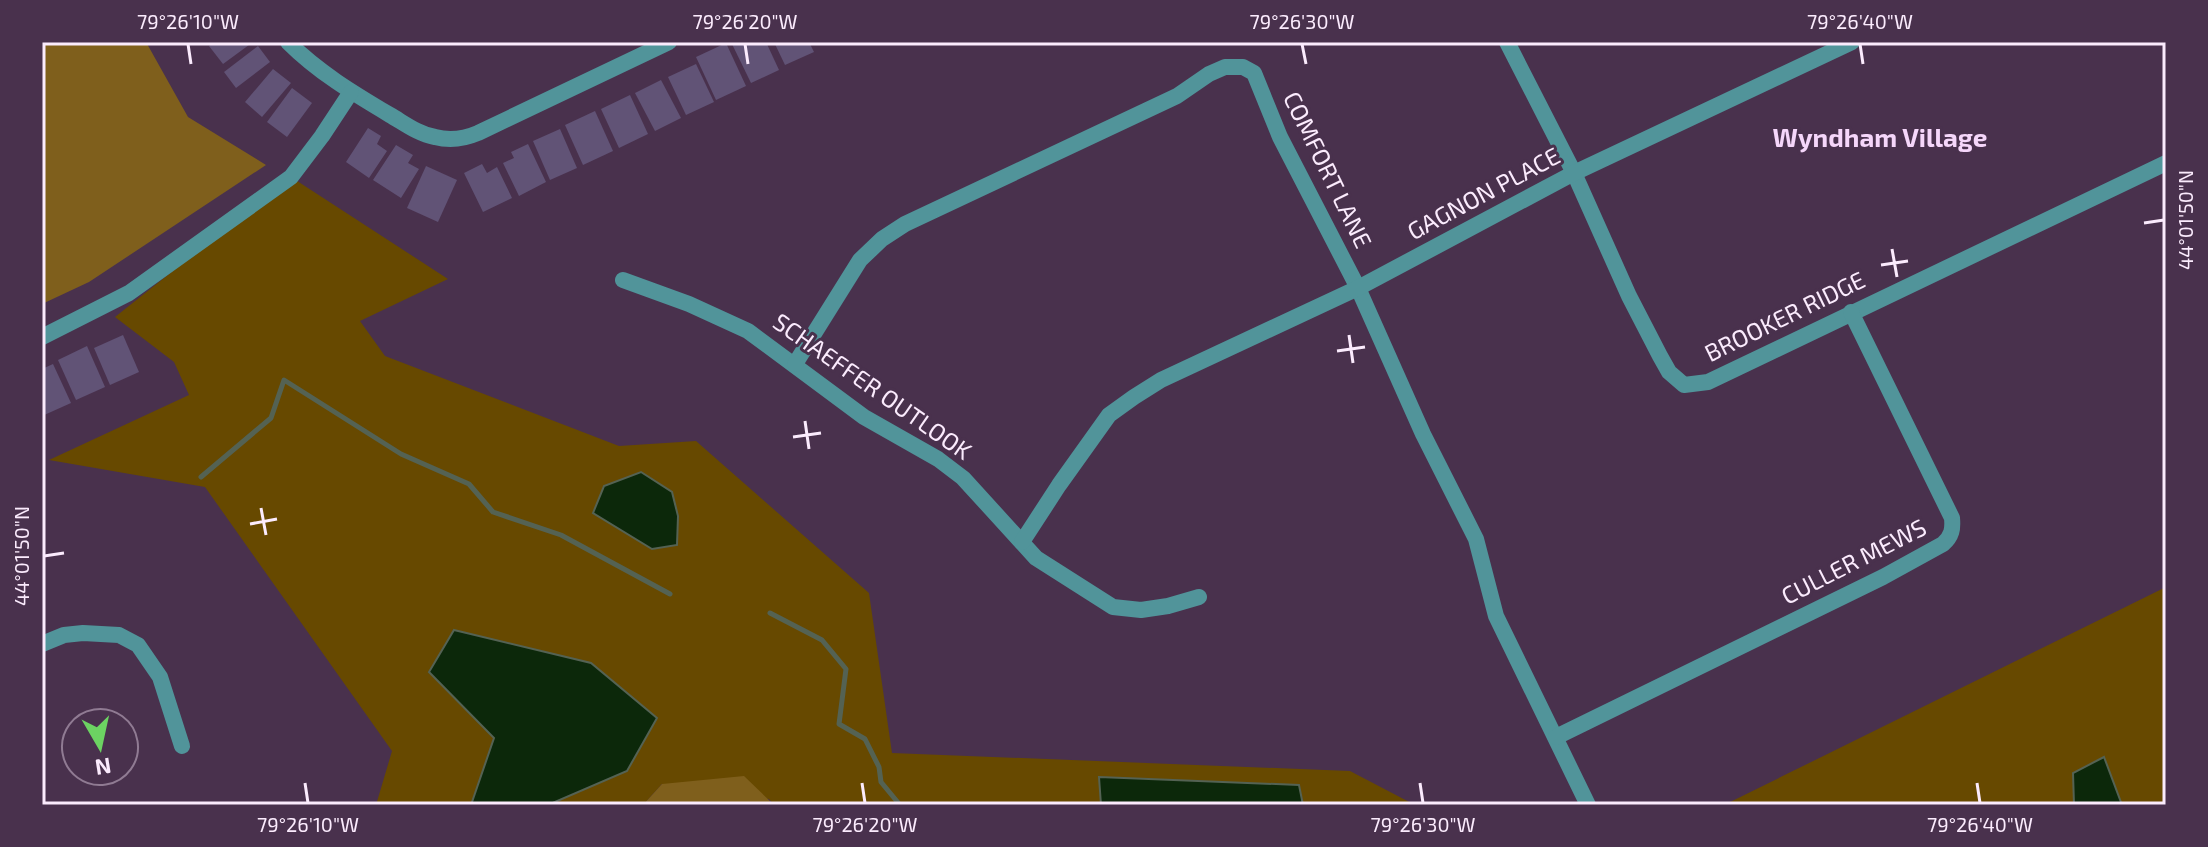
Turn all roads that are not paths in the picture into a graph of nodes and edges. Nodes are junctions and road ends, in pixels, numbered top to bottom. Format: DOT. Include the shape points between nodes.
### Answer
graph roads {
  1 [pos="288,42"];
  2 [pos="669,42"];
  3 [pos="1507,42"];
  4 [pos="1852,42"];
  5 [pos="351,92"];
  6 [pos="2166,163"];
  7 [pos="1574,173"];
  8 [pos="623,280"];
  9 [pos="1358,288"];
  10 [pos="1851,312"];
  11 [pos="42,337"];
  12 [pos="795,364"];
  13 [pos="1022,542"];
  14 [pos="1199,597"];
  15 [pos="42,644"];
  16 [pos="1556,737"];
  17 [pos="182,746"];
  18 [pos="1588,805"];
  1 -- 5 [label="street"];
  2 -- 5 [label="street" via="461,138 421,133"];
  3 -- 7 [label="street"];
  4 -- 7 [label="street, GAGNON PLACE"];
  5 -- 11 [label="street" via="291,177 129,293"];
  6 -- 10 [label="street, BROOKER RIDGE"];
  7 -- 9 [label="street, GAGNON PLACE"];
  7 -- 10 [label="street, BROOKER RIDGE" via="1660,356 1684,385 1708,382"];
  8 -- 12 [label="street, SCHAEFFER OUTLOOK" via="748,331"];
  9 -- 12 [label="street, COMFORT LANE" via="1280,137 1254,73 1225,67 1177,96 882,239 860,260"];
  9 -- 13 [label="street, GAGNON PLACE" via="1161,380 1109,415"];
  9 -- 16 [label="street, COMFORT LANE" via="1476,539 1496,616"];
  10 -- 16 [label="street, CULLER MEWS" via="1952,518 1950,538 1883,577"];
  12 -- 13 [label="street, SCHAEFFER OUTLOOK" via="864,417 963,478"];
  13 -- 14 [label="street, SCHAEFFER OUTLOOK" via="1036,558 1113,607 1141,610"];
  15 -- 17 [label="street" via="83,633 119,635 138,645 160,677"];
  16 -- 18 [label="street, COMFORT LANE"];
}
